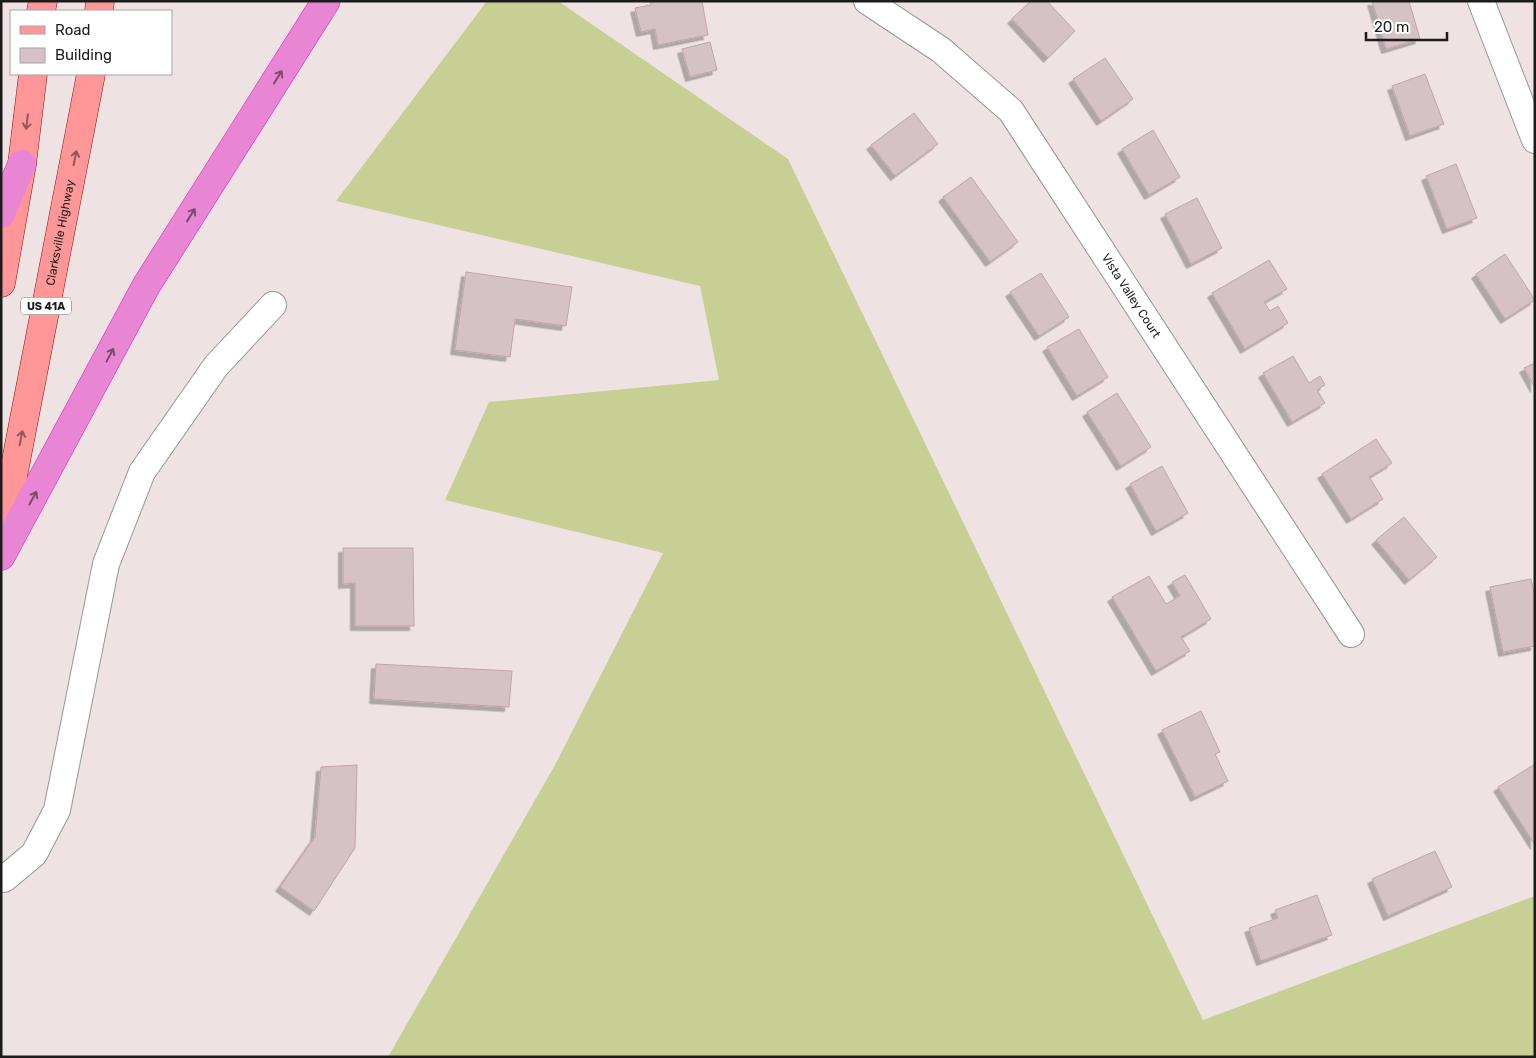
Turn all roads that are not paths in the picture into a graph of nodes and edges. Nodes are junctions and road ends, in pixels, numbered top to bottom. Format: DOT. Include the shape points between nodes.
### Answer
graph roads {
  1 [pos="326,1"];
  2 [pos="867,1"];
  3 [pos="1481,1"];
  4 [pos="33,75"];
  5 [pos="91,75"];
  6 [pos="1535,140"];
  7 [pos="22,164"];
  8 [pos="1,214"];
  9 [pos="1,283"];
  10 [pos="273,305"];
  11 [pos="1,538"];
  12 [pos="1,556"];
  13 [pos="1351,634"];
  14 [pos="1,878"];
  12 -- 1 [label="highway, one-way" via="146,286"];
  2 -- 13 [label="street, Vista Valley Court" via="941,50 1011,111"];
  3 -- 6 [label="street"];
  4 -- 7 [label="main road, one-way"];
  11 -- 5 [label="main road, Clarksville Highway / US 41A, one-way"];
  7 -- 8 [label="highway"];
  7 -- 9 [label="main road"];
  10 -- 14 [label="street" via="216,366 142,472 106,564 57,810 34,854 4,879"];
}
